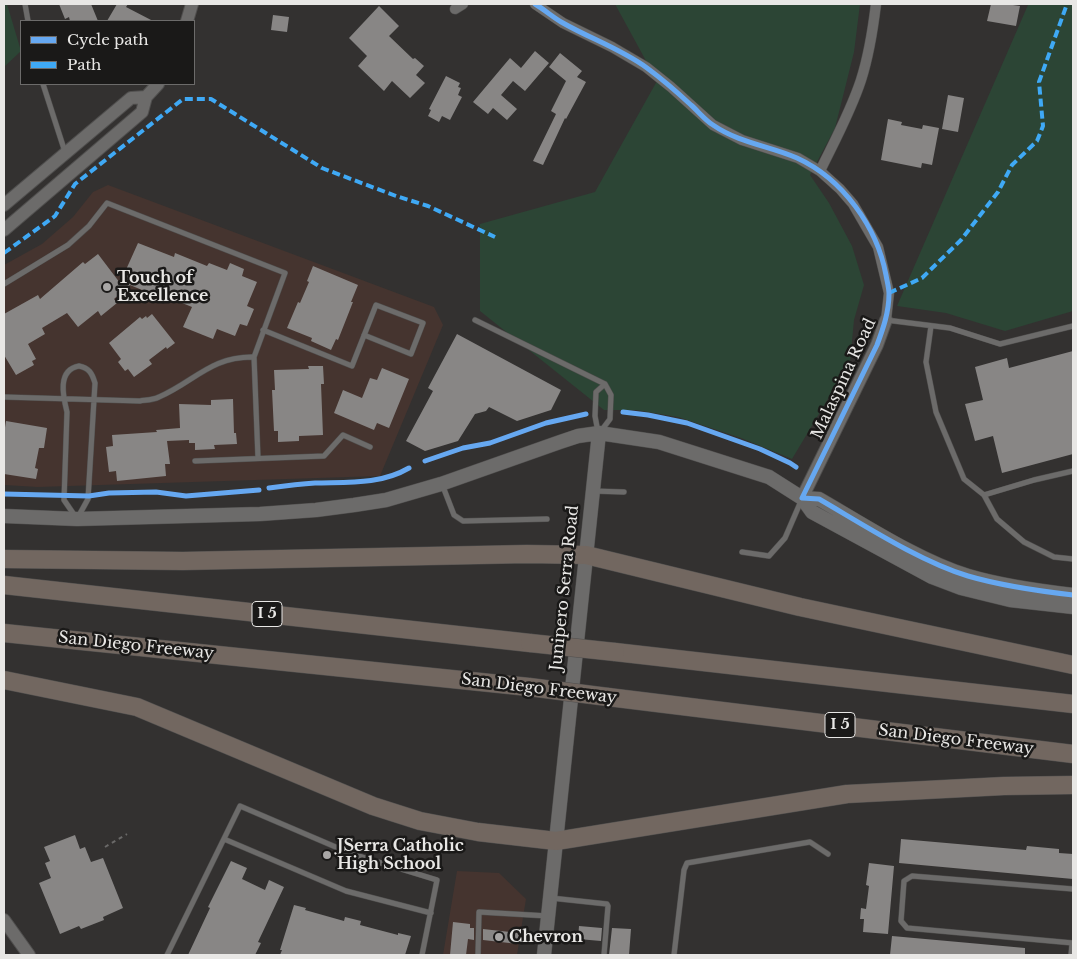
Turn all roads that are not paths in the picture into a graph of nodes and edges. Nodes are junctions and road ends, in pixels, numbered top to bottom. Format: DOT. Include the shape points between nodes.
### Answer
graph roads {
  1 [pos="25,4"];
  2 [pos="192,4"];
  3 [pos="535,4"];
  4 [pos="876,4"];
  5 [pos="28,20"];
  6 [pos="188,20"];
  7 [pos="43,85"];
  8 [pos="157,85"];
  9 [pos="146,97"];
  10 [pos="66,152"];
  11 [pos="820,171"];
  12 [pos="4,205"];
  13 [pos="4,230"];
  14 [pos="4,284"];
  15 [pos="475,320"];
  16 [pos="886,320"];
  17 [pos="930,326"];
  18 [pos="1073,326"];
  19 [pos="263,330"];
  20 [pos="364,335"];
  21 [pos="254,357"];
  22 [pos="605,384"];
  23 [pos="4,397"];
  24 [pos="64,398"];
  25 [pos="94,400"];
  26 [pos="599,434"];
  27 [pos="370,447"];
  28 [pos="258,458"];
  29 [pos="195,461"];
  30 [pos="1073,471"];
  31 [pos="442,484"];
  32 [pos="593,491"];
  33 [pos="624,492"];
  34 [pos="984,495"];
  35 [pos="802,498"];
  36 [pos="4,516"];
  37 [pos="77,519"];
  38 [pos="547,519"];
  39 [pos="742,552"];
  40 [pos="586,555"];
  41 [pos="4,559"];
  42 [pos="1073,559"];
  43 [pos="4,585"];
  44 [pos="1073,595"];
  45 [pos="1073,607"];
  46 [pos="4,633"];
  47 [pos="1073,665"];
  48 [pos="4,680"];
  49 [pos="1073,704"];
  50 [pos="1073,754"];
  51 [pos="1073,786"];
  52 [pos="224,839"];
  53 [pos="556,841"];
  54 [pos="828,854"];
  55 [pos="1073,889"];
  56 [pos="550,898"];
  57 [pos="431,913"];
  58 [pos="548,916"];
  59 [pos="4,920"];
  60 [pos="1073,943"];
  61 [pos="30,955"];
  62 [pos="167,955"];
  63 [pos="422,955"];
  64 [pos="478,955"];
  65 [pos="544,955"];
  66 [pos="604,955"];
  67 [pos="674,955"];
  68 [pos="1071,955"];
  1 -- 5 [label="lane"];
  2 -- 6 [label="street"];
  3 -- 11 [label="street, Malaspina Road" via="562,23 646,67 713,125 742,140 798,158"];
  4 -- 11 [label="street" via="861,80"];
  7 -- 10 [label="lane"];
  8 -- 9 [label="street"];
  9 -- 10 [label="street" via="131,98"];
  9 -- 13 [label="street" via="142,112"];
  10 -- 12 [label="street"];
  11 -- 16 [label="street, Malaspina Road" via="853,204 878,247 889,293"];
  14 -- 19 [label="lane" via="68,245 107,204 285,273"];
  15 -- 22 [label="lane"];
  16 -- 17 [label="lane"];
  16 -- 35 [label="street, Malaspina Road" via="877,346"];
  17 -- 18 [label="lane" via="950,328 1000,344"];
  17 -- 34 [label="lane" via="926,362 936,412 964,479"];
  19 -- 20 [label="lane" via="352,366"];
  19 -- 21 [label="lane"];
  20 -- 20 [label="lane" via="411,354 423,323 376,305"];
  21 -- 25 [label="lane" via="240,357 211,366 157,398"];
  21 -- 28 [label="lane"];
  22 -- 26 [label="lane" via="596,392 595,416"];
  22 -- 26 [label="lane" via="611,395 610,419"];
  23 -- 24 [label="lane"];
  24 -- 25 [label="lane"];
  24 -- 25 [label="lane" via="66,373 78,366 93,374"];
  24 -- 37 [label="lane" via="67,412 64,500"];
  25 -- 37 [label="lane" via="88,499"];
  26 -- 31 [label="main road" via="578,436"];
  26 -- 32 [label="main road, Junipero Serra Road"];
  26 -- 35 [label="main road" via="659,442 706,456 769,477"];
  27 -- 28 [label="lane" via="343,435 324,456"];
  28 -- 29 [label="lane"];
  30 -- 34 [label="lane"];
  31 -- 37 [label="main road" via="386,500 316,510 250,515"];
  31 -- 38 [label="lane" via="454,515 463,521"];
  32 -- 33 [label="lane"];
  32 -- 40 [label="main road, Junipero Serra Road"];
  34 -- 42 [label="lane" via="997,519 1024,542 1054,557"];
  35 -- 39 [label="lane" via="785,538 770,556"];
  35 -- 44 [label="main road" via="819,499 930,561 967,576 1016,588"];
  35 -- 45 [label="main road" via="812,512 932,577 1010,600"];
  36 -- 37 [label="main road"];
  40 -- 41 [label="highway" via="183,561"];
  40 -- 47 [label="highway" via="800,607"];
  40 -- 53 [label="main road, Junipero Serra Road"];
  43 -- 49 [label="highway, I 5, bridge"];
  46 -- 50 [label="highway, San Diego Freeway / I 5, bridge" via="530,687"];
  48 -- 53 [label="highway" via="137,707 373,806 420,821"];
  51 -- 53 [label="highway" via="846,794"];
  52 -- 57 [label="lane" via="346,891"];
  52 -- 57 [label="lane" via="240,806 352,854 437,880"];
  52 -- 62 [label="lane"];
  53 -- 56 [label="main road, Junipero Serra Road"];
  54 -- 67 [label="lane" via="810,842 687,863"];
  55 -- 60 [label="lane" via="912,876 904,881 901,921 907,928"];
  56 -- 58 [label="main road, Junipero Serra Road"];
  56 -- 66 [label="lane" via="607,904"];
  57 -- 63 [label="lane"];
  58 -- 64 [label="lane" via="478,912"];
  58 -- 65 [label="main road, Junipero Serra Road"];
  59 -- 61 [label="street"];
  60 -- 68 [label="lane"];
}
